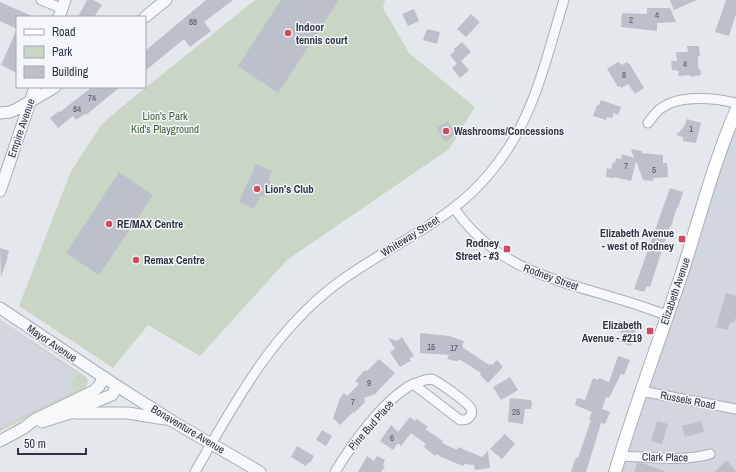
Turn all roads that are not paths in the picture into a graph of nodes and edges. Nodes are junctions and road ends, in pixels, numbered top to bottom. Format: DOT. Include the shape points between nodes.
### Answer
graph roads {
  1 [pos="41,0"];
  2 [pos="166,0"];
  3 [pos="564,0"];
  4 [pos="62,8"];
  5 [pos="146,16"];
  6 [pos="36,88"];
  7 [pos="53,88"];
  8 [pos="30,101"];
  9 [pos="736,103"];
  10 [pos="736,111"];
  11 [pos="0,113"];
  12 [pos="648,123"];
  13 [pos="0,191"];
  14 [pos="454,208"];
  15 [pos="0,308"];
  16 [pos="667,315"];
  17 [pos="104,377"];
  18 [pos="413,384"];
  19 [pos="117,386"];
  20 [pos="641,391"];
  21 [pos="736,409"];
  22 [pos="70,413"];
  23 [pos="172,421"];
  24 [pos="24,428"];
  25 [pos="0,441"];
  26 [pos="211,444"];
  27 [pos="710,454"];
  28 [pos="620,456"];
  29 [pos="195,472"];
  30 [pos="260,472"];
  31 [pos="335,472"];
  32 [pos="615,472"];
  1 -- 4 [label="street"];
  2 -- 5 [label="street"];
  3 -- 14 [label="street, Whiteway Street" via="531,106 519,131 487,177"];
  6 -- 8 [label="street, Empire Avenue"];
  7 -- 8 [label="street"];
  8 -- 11 [label="street" via="10,112"];
  8 -- 13 [label="street, Empire Avenue"];
  9 -- 12 [label="street" via="708,98 682,100 661,108"];
  10 -- 16 [label="main road, Elizabeth Avenue"];
  14 -- 16 [label="street, Rodney Street" via="485,243 515,264 544,276"];
  14 -- 26 [label="street, Whiteway Street" via="347,276 317,300 284,333 258,366"];
  15 -- 17 [label="street, Mayor Avenue"];
  16 -- 20 [label="main road, Elizabeth Avenue"];
  17 -- 19 [label="street, Bonaventure Avenue"];
  17 -- 24 [label="street" via="94,391 34,420"];
  18 -- 18 [label="street, Pine Bud Place" via="460,420 469,418 472,413 471,408 440,383 425,380"];
  18 -- 31 [label="street, Pine Bud Place" via="395,398 362,433"];
  19 -- 22 [label="street" via="112,395"];
  19 -- 23 [label="street, Bonaventure Avenue"];
  20 -- 21 [label="street, Russels Road"];
  20 -- 28 [label="main road, Elizabeth Avenue"];
  22 -- 23 [label="street" via="128,413"];
  22 -- 24 [label="street"];
  23 -- 26 [label="street, Bonaventure Avenue"];
  24 -- 25 [label="street"];
  26 -- 29 [label="street, Whiteway Street"];
  26 -- 30 [label="street, Bonaventure Avenue"];
  27 -- 28 [label="street, Clark Place" via="698,458"];
  28 -- 32 [label="main road, Elizabeth Avenue"];
}
